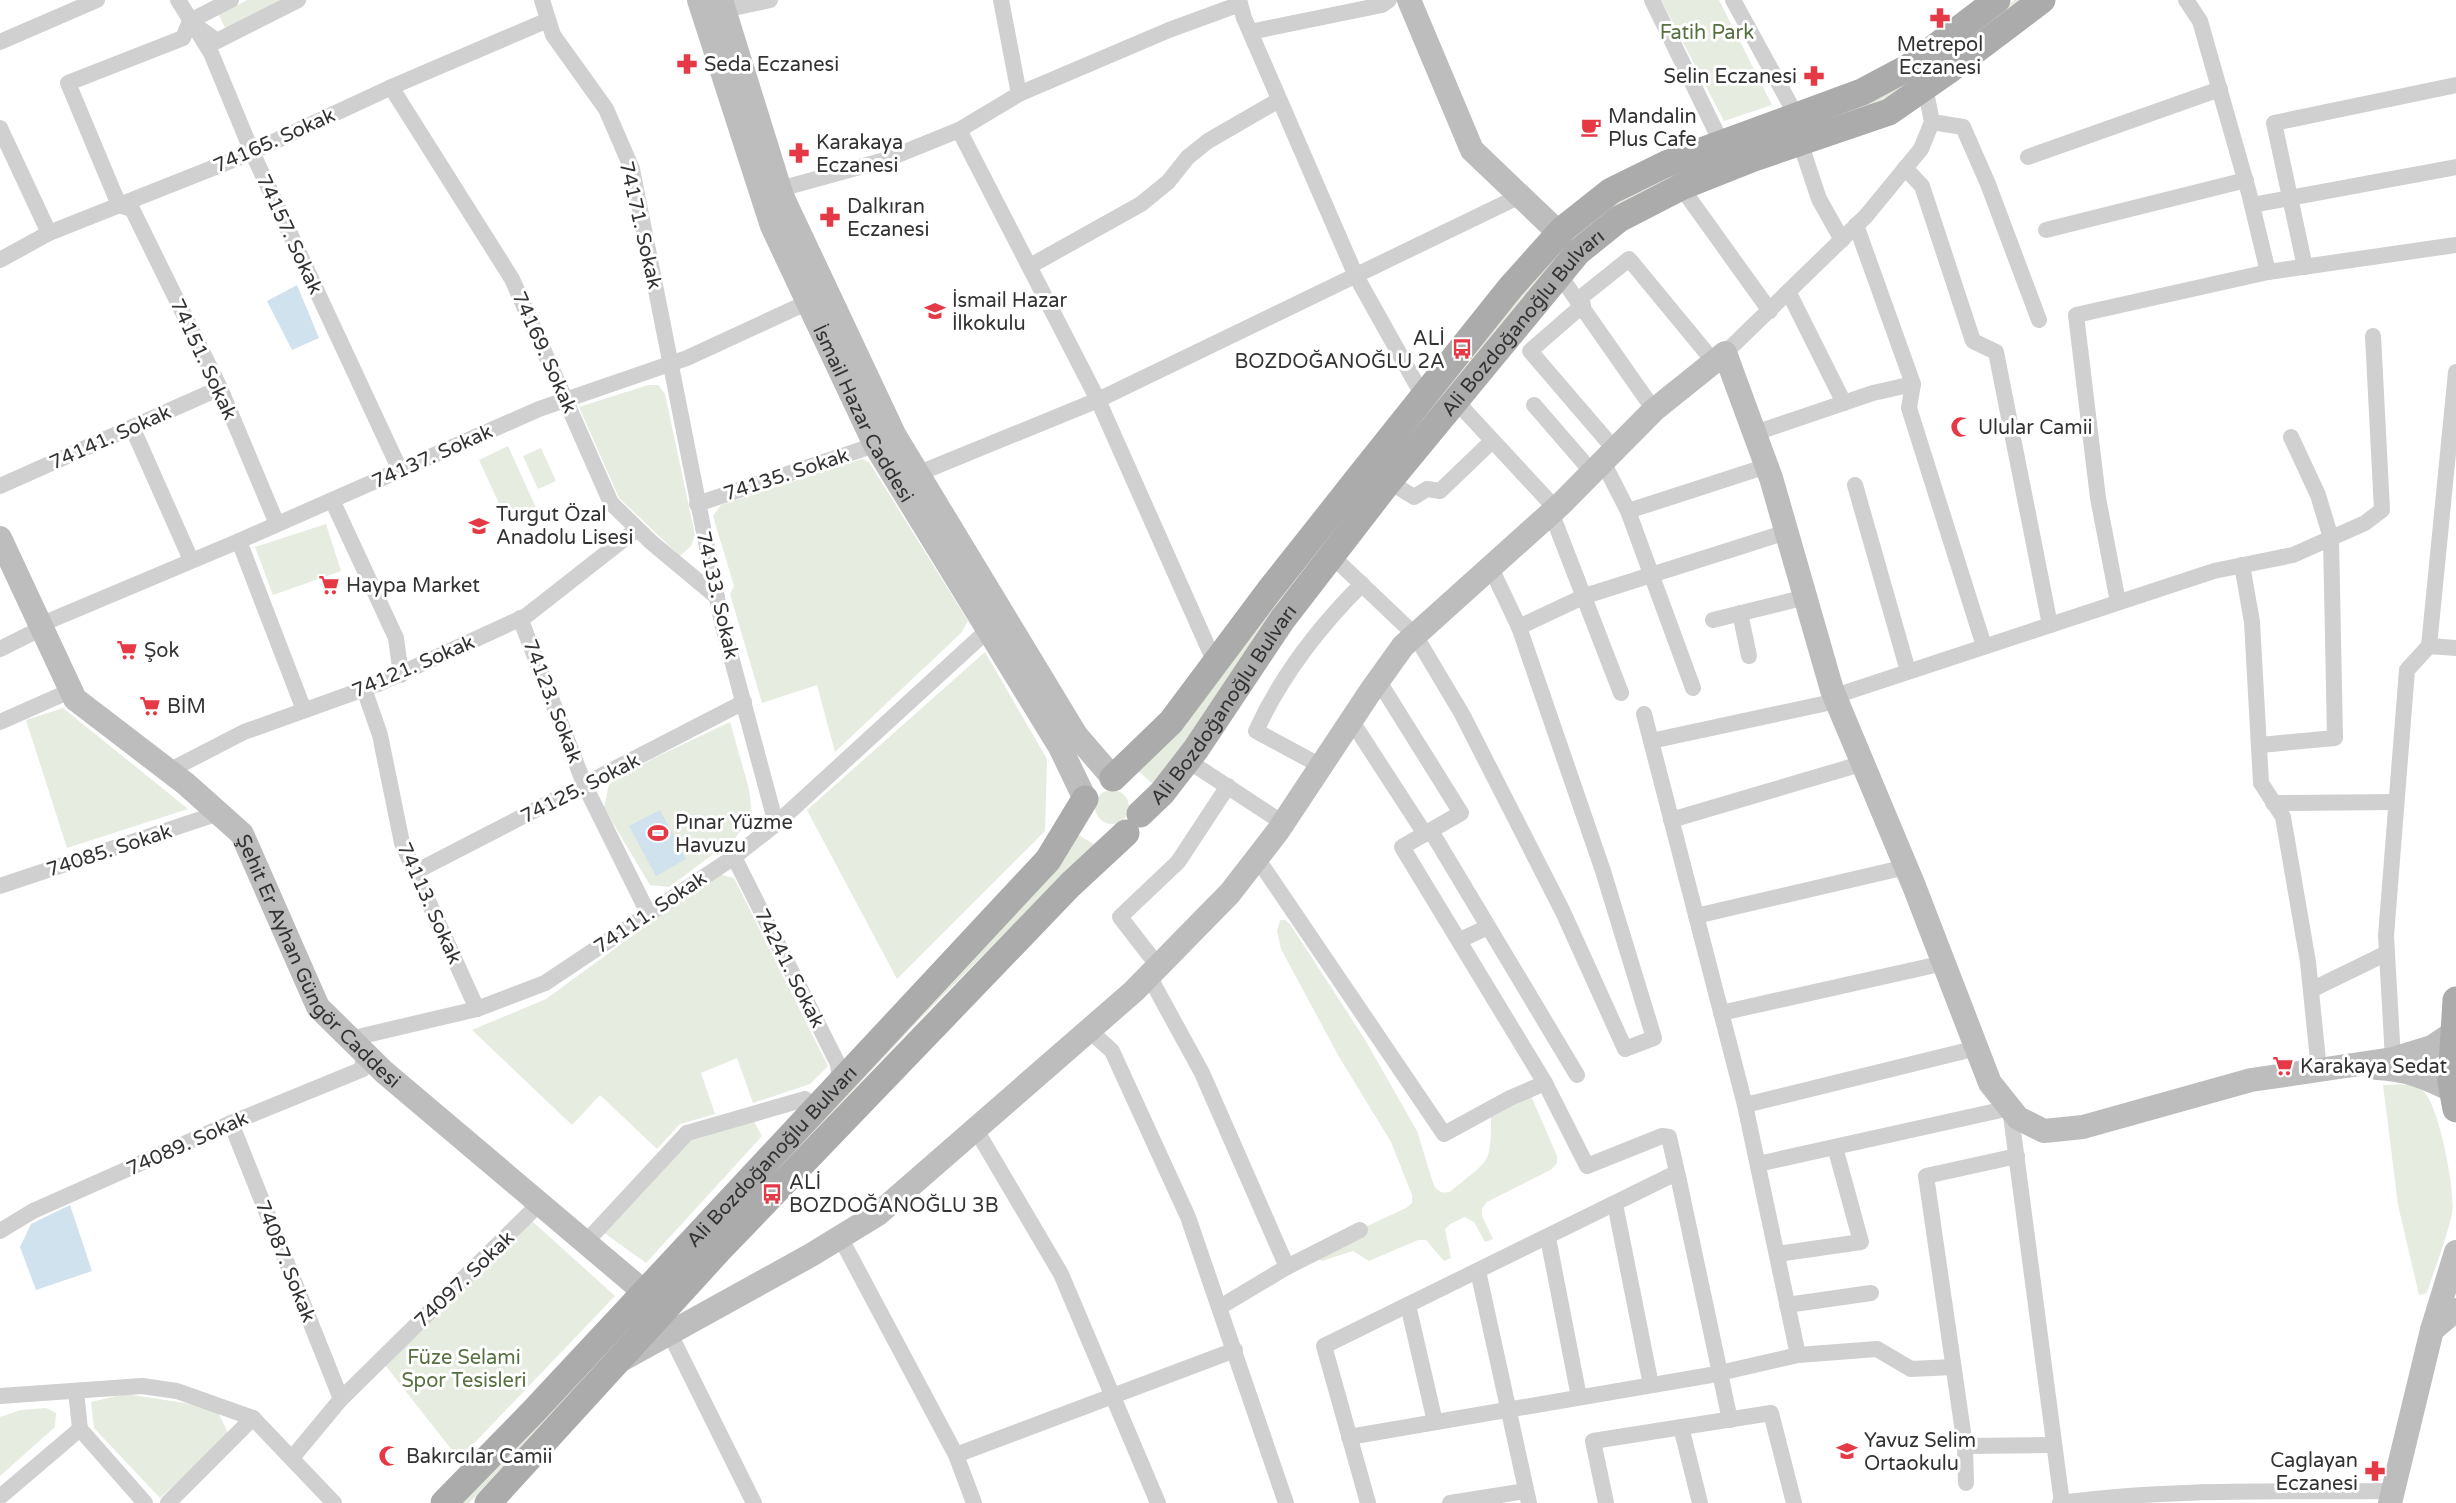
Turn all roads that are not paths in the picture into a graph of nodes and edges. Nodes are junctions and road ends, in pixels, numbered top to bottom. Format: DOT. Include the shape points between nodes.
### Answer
graph roads {
  1 [pos="97,0"];
  2 [pos="172,0"];
  3 [pos="178,0"];
  4 [pos="231,0"];
  5 [pos="298,0"];
  6 [pos="542,0"];
  7 [pos="699,0"];
  8 [pos="770,0"];
  9 [pos="1001,0"];
  10 [pos="1389,0"];
  11 [pos="1409,0"];
  12 [pos="1652,0"];
  13 [pos="1733,0"];
  14 [pos="1997,0"];
  15 [pos="2042,0"];
  16 [pos="2186,0"];
  17 [pos="1239,2"];
  18 [pos="722,5"];
  19 [pos="548,20"];
  20 [pos="190,21"];
  21 [pos="1250,32"];
  22 [pos="0,42"];
  23 [pos="2456,85"];
  24 [pos="391,87"];
  25 [pos="1925,87"];
  26 [pos="2220,89"];
  27 [pos="1019,94"];
  28 [pos="1279,100"];
  29 [pos="1796,115"];
  30 [pos="1932,122"];
  31 [pos="0,128"];
  32 [pos="959,130"];
  33 [pos="1721,142"];
  34 [pos="1800,142"];
  35 [pos="252,152"];
  36 [pos="2028,157"];
  37 [pos="1905,168"];
  38 [pos="2456,168"];
  39 [pos="2246,180"];
  40 [pos="1681,187"];
  41 [pos="780,189"];
  42 [pos="1520,196"];
  43 [pos="2291,198"];
  44 [pos="119,205"];
  45 [pos="2252,205"];
  46 [pos="1856,225"];
  47 [pos="2046,231"];
  48 [pos="49,233"];
  49 [pos="1559,233"];
  50 [pos="1842,240"];
  51 [pos="2456,245"];
  52 [pos="0,260"];
  53 [pos="1030,266"];
  54 [pos="2305,267"];
  55 [pos="2268,272"];
  56 [pos="1558,273"];
  57 [pos="1356,276"];
  58 [pos="1789,293"];
  59 [pos="818,298"];
  60 [pos="1581,302"];
  61 [pos="1770,310"];
  62 [pos="2039,320"];
  63 [pos="2373,336"];
  64 [pos="1719,358"];
  65 [pos="671,364"];
  66 [pos="2456,372"];
  67 [pos="1913,384"];
  68 [pos="220,388"];
  69 [pos="1423,396"];
  70 [pos="566,398"];
  71 [pos="1098,400"];
  72 [pos="1455,400"];
  73 [pos="1844,403"];
  74 [pos="1534,405"];
  75 [pos="1654,410"];
  76 [pos="132,427"];
  77 [pos="1755,433"];
  78 [pos="2291,437"];
  79 [pos="1491,442"];
  80 [pos="875,445"];
  81 [pos="1603,461"];
  82 [pos="1767,466"];
  83 [pos="400,470"];
  84 [pos="916,474"];
  85 [pos="1855,485"];
  86 [pos="0,486"];
  87 [pos="1401,489"];
  88 [pos="332,500"];
  89 [pos="698,504"];
  90 [pos="1553,511"];
  91 [pos="1628,511"];
  92 [pos="277,524"];
  93 [pos="637,529"];
  94 [pos="1787,532"];
  95 [pos="2331,538"];
  96 [pos="239,541"];
  97 [pos="2,547"];
  98 [pos="1332,556"];
  99 [pos="190,560"];
  100 [pos="2242,565"];
  101 [pos="1490,566"];
  102 [pos="1650,576"];
  103 [pos="1362,584"];
  104 [pos="1585,596"];
  105 [pos="717,597"];
  106 [pos="1806,597"];
  107 [pos="2118,602"];
  108 [pos="1740,613"];
  109 [pos="520,618"];
  110 [pos="1713,620"];
  111 [pos="2050,625"];
  112 [pos="42,626"];
  113 [pos="1519,627"];
  114 [pos="989,629"];
  115 [pos="1415,634"];
  116 [pos="1984,646"];
  117 [pos="2429,646"];
  118 [pos="2456,648"];
  119 [pos="0,649"];
  120 [pos="1749,656"];
  121 [pos="1215,663"];
  122 [pos="1908,671"];
  123 [pos="401,675"];
  124 [pos="1378,680"];
  125 [pos="1693,688"];
  126 [pos="364,689"];
  127 [pos="70,691"];
  128 [pos="1621,693"];
  129 [pos="1836,698"];
  130 [pos="744,702"];
  131 [pos="304,710"];
  132 [pos="1644,714"];
  133 [pos="1351,720"];
  134 [pos="0,722"];
  135 [pos="1651,741"];
  136 [pos="2260,745"];
  137 [pos="1187,760"];
  138 [pos="1864,763"];
  139 [pos="1321,766"];
  140 [pos="172,773"];
  141 [pos="1113,778"];
  142 [pos="585,786"];
  143 [pos="1228,786"];
  144 [pos="1085,799"];
  145 [pos="2396,802"];
  146 [pos="2273,803"];
  147 [pos="216,809"];
  148 [pos="1671,820"];
  149 [pos="1133,823"];
  150 [pos="1283,823"];
  151 [pos="776,824"];
  152 [pos="1428,832"];
  153 [pos="734,857"];
  154 [pos="1257,858"];
  155 [pos="1906,867"];
  156 [pos="415,872"];
  157 [pos="0,886"];
  158 [pos="648,913"];
  159 [pos="1696,916"];
  160 [pos="1488,927"];
  161 [pos="1460,940"];
  162 [pos="2387,953"];
  163 [pos="1944,963"];
  164 [pos="1153,971"];
  165 [pos="2311,990"];
  166 [pos="2456,1000"];
  167 [pos="477,1009"];
  168 [pos="1721,1013"];
  169 [pos="1089,1030"];
  170 [pos="2453,1033"];
  171 [pos="1977,1048"];
  172 [pos="362,1052"];
  173 [pos="2392,1059"];
  174 [pos="2327,1069"];
  175 [pos="1577,1075"];
  176 [pos="840,1082"];
  177 [pos="1545,1083"];
  178 [pos="2454,1100"];
  179 [pos="1745,1105"];
  180 [pos="816,1108"];
  181 [pos="2010,1108"];
  182 [pos="231,1123"];
  183 [pos="975,1128"];
  184 [pos="1835,1147"];
  185 [pos="2017,1156"];
  186 [pos="1758,1164"];
  187 [pos="1679,1181"];
  188 [pos="1615,1204"];
  189 [pos="538,1205"];
  190 [pos="1360,1230"];
  191 [pos="0,1231"];
  192 [pos="840,1237"];
  193 [pos="1548,1238"];
  194 [pos="585,1243"];
  195 [pos="2456,1252"];
  196 [pos="1777,1254"];
  197 [pos="1287,1267"];
  198 [pos="1478,1271"];
  199 [pos="643,1291"];
  200 [pos="1871,1293"];
  201 [pos="1408,1305"];
  202 [pos="1787,1305"];
  203 [pos="1220,1307"];
  204 [pos="2456,1310"];
  205 [pos="2456,1321"];
  206 [pos="2432,1330"];
  207 [pos="670,1334"];
  208 [pos="1235,1350"];
  209 [pos="1798,1356"];
  210 [pos="616,1363"];
  211 [pos="1953,1367"];
  212 [pos="1720,1373"];
  213 [pos="1651,1385"];
  214 [pos="76,1391"];
  215 [pos="0,1396"];
  216 [pos="1113,1397"];
  217 [pos="1579,1398"];
  218 [pos="341,1399"];
  219 [pos="1510,1409"];
  220 [pos="253,1418"];
  221 [pos="1730,1420"];
  222 [pos="1435,1422"];
  223 [pos="1681,1427"];
  224 [pos="80,1429"];
  225 [pos="1349,1437"];
  226 [pos="2054,1445"];
  227 [pos="1965,1446"];
  228 [pos="956,1455"];
  229 [pos="292,1458"];
  230 [pos="1966,1483"];
  231 [pos="0,1497"];
  232 [pos="1528,1497"];
  233 [pos="2392,1497"];
  234 [pos="2129,1499"];
  235 [pos="145,1503"];
  236 [pos="168,1503"];
  237 [pos="334,1503"];
  238 [pos="444,1503"];
  239 [pos="488,1503"];
  240 [pos="754,1503"];
  241 [pos="974,1503"];
  242 [pos="1158,1503"];
  243 [pos="1286,1503"];
  244 [pos="1368,1503"];
  245 [pos="1450,1503"];
  246 [pos="1606,1503"];
  247 [pos="1700,1503"];
  248 [pos="1794,1503"];
  249 [pos="2061,1503"];
  1 -- 22 [label="street"];
  2 -- 20 [label="street"];
  3 -- 20 [label="street, 74157. Sokak"];
  4 -- 20 [label="street"];
  5 -- 20 [label="street" via="217,41"];
  6 -- 19 [label="street, 74171. Sokak"];
  7 -- 59 [label="street, İsmail Hazar Caddesi" via="772,226"];
  8 -- 18 [label="street"];
  9 -- 27 [label="street"];
  10 -- 21 [label="street" via="1382,5"];
  11 -- 42 [label="street" via="1472,150"];
  12 -- 33 [label="street"];
  13 -- 29 [label="street"];
  14 -- 29 [label="main road, Ali Bozdoğanoğlu Bulvarı" via="1910,67 1862,92"];
  15 -- 25 [label="main road, Ali Bozdoğanoğlu Bulvarı"];
  16 -- 26 [label="street" via="2200,21"];
  17 -- 21 [label="street"];
  17 -- 27 [label="street"];
  18 -- 41 [label="street, İsmail Hazar Caddesi"];
  19 -- 24 [label="street, 74165. Sokak"];
  19 -- 65 [label="street, 74171. Sokak" via="553,35 606,109 632,169"];
  20 -- 35 [label="street, 74157. Sokak" via="211,53"];
  20 -- 44 [label="street" via="183,38 68,83"];
  21 -- 28 [label="street"];
  23 -- 43 [label="street" via="2274,123"];
  24 -- 35 [label="street, 74165. Sokak"];
  24 -- 70 [label="street, 74169. Sokak" via="512,279"];
  25 -- 30 [label="street"];
  25 -- 34 [label="main road, Ali Bozdoğanoğlu Bulvarı" via="1889,112"];
  26 -- 36 [label="street"];
  26 -- 39 [label="street"];
  27 -- 32 [label="street"];
  28 -- 53 [label="street" via="1208,141 1141,204"];
  28 -- 57 [label="street"];
  29 -- 33 [label="main road, Ali Bozdoğanoğlu Bulvarı"];
  30 -- 37 [label="street" via="1921,148"];
  30 -- 62 [label="street" via="1963,127"];
  31 -- 48 [label="street"];
  32 -- 41 [label="street" via="885,160"];
  32 -- 53 [label="street"];
  33 -- 49 [label="main road, Ali Bozdoğanoğlu Bulvarı" via="1611,191"];
  34 -- 40 [label="main road, Ali Bozdoğanoğlu Bulvarı"];
  34 -- 50 [label="street" via="1819,199"];
  35 -- 44 [label="street, 74165. Sokak"];
  35 -- 83 [label="street, 74157. Sokak"];
  37 -- 46 [label="street"];
  37 -- 111 [label="street" via="1922,186 1973,341 1996,352"];
  38 -- 43 [label="street"];
  39 -- 45 [label="street"];
  39 -- 47 [label="street"];
  40 -- 56 [label="main road, Ali Bozdoğanoğlu Bulvarı" via="1618,219"];
  40 -- 61 [label="street"];
  41 -- 59 [label="street, İsmail Hazar Caddesi"];
  42 -- 49 [label="street"];
  42 -- 57 [label="street"];
  43 -- 45 [label="street"];
  43 -- 54 [label="street"];
  44 -- 48 [label="street, 74165. Sokak"];
  44 -- 68 [label="street, 74151. Sokak" via="132,209"];
  45 -- 55 [label="street"];
  46 -- 50 [label="street"];
  46 -- 67 [label="street"];
  48 -- 52 [label="street, 74165. Sokak"];
  49 -- 69 [label="main road, Ali Bozdoğanoğlu Bulvarı"];
  50 -- 58 [label="street"];
  51 -- 54 [label="street"];
  53 -- 71 [label="street"];
  54 -- 55 [label="street"];
  55 -- 107 [label="street" via="2076,315 2098,498"];
  56 -- 60 [label="street"];
  56 -- 72 [label="main road, Ali Bozdoğanoğlu Bulvarı"];
  57 -- 69 [label="street"];
  57 -- 71 [label="street"];
  58 -- 61 [label="street"];
  58 -- 73 [label="street"];
  59 -- 65 [label="street, 74137. Sokak"];
  59 -- 80 [label="street, İsmail Hazar Caddesi"];
  59 -- 84 [label="street, İsmail Hazar Caddesi"];
  60 -- 64 [label="street" via="1629,259"];
  60 -- 75 [label="street"];
  60 -- 81 [label="street" via="1530,351"];
  61 -- 64 [label="street"];
  63 -- 95 [label="street" via="2382,510"];
  64 -- 75 [label="street"];
  64 -- 77 [label="street"];
  65 -- 70 [label="street, 74137. Sokak"];
  65 -- 89 [label="street, 74133. Sokak"];
  66 -- 117 [label="street"];
  67 -- 73 [label="street"];
  67 -- 116 [label="street" via="1909,408"];
  68 -- 76 [label="street, 74141. Sokak"];
  68 -- 92 [label="street, 74151. Sokak"];
  69 -- 121 [label="main road, Ali Bozdoğanoğlu Bulvarı"];
  70 -- 83 [label="street, 74137. Sokak"];
  70 -- 93 [label="street, 74169. Sokak" via="611,503"];
  71 -- 84 [label="street"];
  71 -- 121 [label="street"];
  72 -- 79 [label="street"];
  72 -- 98 [label="main road, Ali Bozdoğanoğlu Bulvarı"];
  73 -- 77 [label="street"];
  74 -- 81 [label="street"];
  75 -- 81 [label="street"];
  76 -- 86 [label="street, 74141. Sokak"];
  76 -- 99 [label="street"];
  77 -- 82 [label="street"];
  78 -- 95 [label="street" via="2318,495"];
  79 -- 87 [label="street" via="1440,491 1427,489 1414,497"];
  79 -- 90 [label="street"];
  80 -- 89 [label="street, 74135. Sokak"];
  80 -- 114 [label="street, İsmail Hazar Caddesi"];
  81 -- 90 [label="street"];
  81 -- 91 [label="street"];
  82 -- 91 [label="street"];
  82 -- 94 [label="street"];
  83 -- 88 [label="street, 74137. Sokak"];
  84 -- 141 [label="street, İsmail Hazar Caddesi" via="1076,735"];
  85 -- 122 [label="street"];
  88 -- 92 [label="street, 74137. Sokak"];
  88 -- 123 [label="street" via="396,638"];
  89 -- 105 [label="street, 74133. Sokak"];
  90 -- 101 [label="street"];
  90 -- 104 [label="street"];
  91 -- 102 [label="street"];
  92 -- 96 [label="street, 74137. Sokak"];
  93 -- 105 [label="street, 74169. Sokak"];
  93 -- 109 [label="street, 74121. Sokak"];
  94 -- 102 [label="street"];
  94 -- 106 [label="street"];
  95 -- 100 [label="street" via="2294,555"];
  95 -- 136 [label="street" via="2335,738"];
  96 -- 99 [label="street, 74137. Sokak"];
  96 -- 131 [label="street"];
  97 -- 112 [label="street, Şehit Er Ayhan Güngör Caddesi"];
  98 -- 103 [label="street"];
  98 -- 137 [label="main road, Ali Bozdoğanoğlu Bulvarı" via="1282,620"];
  99 -- 112 [label="street, 74137. Sokak"];
  100 -- 107 [label="street"];
  100 -- 136 [label="street" via="2252,622"];
  101 -- 113 [label="street"];
  101 -- 115 [label="street"];
  102 -- 104 [label="street"];
  102 -- 125 [label="street"];
  103 -- 115 [label="street"];
  103 -- 139 [label="street" via="1329,617 1272,697 1256,731"];
  104 -- 113 [label="street"];
  104 -- 128 [label="street"];
  105 -- 130 [label="street, 74133. Sokak"];
  106 -- 108 [label="street"];
  106 -- 129 [label="street"];
  107 -- 111 [label="street"];
  108 -- 110 [label="street"];
  108 -- 120 [label="street"];
  109 -- 123 [label="street, 74121. Sokak"];
  109 -- 142 [label="street, 74123. Sokak"];
  111 -- 116 [label="street"];
  112 -- 119 [label="street, 74137. Sokak"];
  112 -- 127 [label="street, Şehit Er Ayhan Güngör Caddesi"];
  113 -- 115 [label="street" via="1603,871 1654,1038 1625,1049 1558,902"];
  114 -- 144 [label="street, İsmail Hazar Caddesi" via="1060,747"];
  114 -- 151 [label="street, 74111. Sokak"];
  115 -- 124 [label="street"];
  116 -- 122 [label="street"];
  117 -- 118 [label="street"];
  117 -- 145 [label="street" via="2407,670"];
  121 -- 141 [label="main road, Ali Bozdoğanoğlu Bulvarı" via="1160,735"];
  122 -- 129 [label="street"];
  123 -- 126 [label="street, 74121. Sokak"];
  124 -- 133 [label="street"];
  124 -- 152 [label="street" via="1461,813"];
  126 -- 131 [label="street, 74121. Sokak"];
  126 -- 156 [label="street, 74113. Sokak" via="380,735 402,843"];
  127 -- 134 [label="street"];
  127 -- 140 [label="street, Şehit Er Ayhan Güngör Caddesi" via="75,699"];
  129 -- 135 [label="street"];
  129 -- 138 [label="street"];
  130 -- 142 [label="street, 74125. Sokak"];
  130 -- 151 [label="street, 74133. Sokak"];
  131 -- 140 [label="street, 74121. Sokak" via="244,732 178,766"];
  132 -- 135 [label="street"];
  133 -- 139 [label="street"];
  133 -- 152 [label="street"];
  135 -- 148 [label="street"];
  136 -- 146 [label="street" via="2261,783"];
  137 -- 143 [label="street"];
  137 -- 149 [label="main road, Ali Bozdoğanoğlu Bulvarı"];
  138 -- 148 [label="street"];
  138 -- 155 [label="street"];
  139 -- 150 [label="street"];
  140 -- 147 [label="street, Şehit Er Ayhan Güngör Caddesi"];
  141 -- 144 [label="main road" via="1096,783"];
  141 -- 149 [label="main road" via="1131,785 1141,801"];
  142 -- 156 [label="street, 74125. Sokak"];
  142 -- 158 [label="street, 74123. Sokak"];
  143 -- 150 [label="street"];
  143 -- 164 [label="street" via="1178,862 1120,917"];
  144 -- 149 [label="main road" via="1086,818 1098,832 1107,836"];
  144 -- 176 [label="main road, Ali Bozdoğanoğlu Bulvarı" via="1048,860"];
  145 -- 146 [label="street"];
  145 -- 162 [label="street"];
  146 -- 165 [label="street" via="2283,817"];
  147 -- 157 [label="street, 74085. Sokak" via="210,816"];
  147 -- 172 [label="street, Şehit Er Ayhan Güngör Caddesi" via="242,834 318,1007"];
  148 -- 159 [label="street"];
  149 -- 210 [label="main road, Ali Bozdoğanoğlu Bulvarı" via="797,1168"];
  150 -- 154 [label="street"];
  151 -- 153 [label="street, 74111. Sokak"];
  152 -- 160 [label="street"];
  152 -- 161 [label="street" via="1402,847"];
  153 -- 158 [label="street, 74111. Sokak"];
  153 -- 176 [label="street, 74241. Sokak" via="838,1064"];
  154 -- 164 [label="street" via="1230,893"];
  154 -- 177 [label="street" via="1444,1134"];
  155 -- 159 [label="street"];
  155 -- 163 [label="street"];
  156 -- 167 [label="street, 74113. Sokak"];
  158 -- 167 [label="street, 74111. Sokak" via="544,983"];
  159 -- 168 [label="street"];
  160 -- 161 [label="street"];
  160 -- 175 [label="street"];
  161 -- 177 [label="street"];
  162 -- 165 [label="street"];
  162 -- 173 [label="street"];
  163 -- 168 [label="street"];
  163 -- 171 [label="street"];
  164 -- 169 [label="street"];
  164 -- 197 [label="street"];
  165 -- 174 [label="street"];
  166 -- 170 [label="main road"];
  167 -- 172 [label="street, 74111. Sokak" via="362,1036"];
  168 -- 179 [label="street"];
  169 -- 183 [label="street"];
  169 -- 203 [label="street" via="1112,1051 1188,1217"];
  170 -- 173 [label="street" via="2432,1047"];
  170 -- 178 [label="main road"];
  171 -- 179 [label="street"];
  171 -- 181 [label="street" via="1990,1083"];
  172 -- 182 [label="street, 74089. Sokak" via="363,1069"];
  172 -- 189 [label="street, Şehit Er Ayhan Güngör Caddesi"];
  173 -- 174 [label="street"];
  174 -- 178 [label="street" via="2400,1068"];
  174 -- 181 [label="street" via="2251,1080 2083,1128 2044,1131 2018,1119"];
  176 -- 180 [label="main road, Ali Bozdoğanoğlu Bulvarı"];
  177 -- 187 [label="street" via="1587,1166 1662,1136 1669,1137"];
  179 -- 186 [label="street"];
  180 -- 194 [label="street" via="805,1099 687,1133"];
  180 -- 199 [label="main road, Ali Bozdoğanoğlu Bulvarı"];
  181 -- 184 [label="street"];
  181 -- 185 [label="street"];
  182 -- 191 [label="street, 74089. Sokak" via="33,1211"];
  182 -- 218 [label="street, 74087. Sokak"];
  183 -- 192 [label="street" via="878,1214"];
  183 -- 216 [label="street" via="1061,1274"];
  184 -- 186 [label="street"];
  184 -- 196 [label="street" via="1860,1242"];
  185 -- 211 [label="street" via="1926,1176"];
  185 -- 226 [label="street"];
  186 -- 196 [label="street"];
  187 -- 188 [label="street" via="1674,1174"];
  187 -- 212 [label="street"];
  188 -- 193 [label="street"];
  188 -- 213 [label="street"];
  189 -- 194 [label="street, Şehit Er Ayhan Güngör Caddesi"];
  189 -- 218 [label="street, 74097. Sokak"];
  190 -- 197 [label="street"];
  192 -- 207 [label="street"];
  192 -- 228 [label="street"];
  193 -- 198 [label="street"];
  193 -- 217 [label="street"];
  194 -- 199 [label="street, Şehit Er Ayhan Güngör Caddesi"];
  195 -- 206 [label="street"];
  196 -- 202 [label="street"];
  197 -- 203 [label="street"];
  198 -- 201 [label="street"];
  198 -- 219 [label="street"];
  199 -- 238 [label="main road, Ali Bozdoğanoğlu Bulvarı"];
  200 -- 202 [label="street"];
  201 -- 222 [label="street"];
  201 -- 225 [label="street" via="1324,1346"];
  202 -- 209 [label="street"];
  203 -- 208 [label="street"];
  204 -- 206 [label="street"];
  205 -- 206 [label="street"];
  206 -- 233 [label="street"];
  207 -- 210 [label="street"];
  207 -- 240 [label="street"];
  208 -- 216 [label="street"];
  208 -- 243 [label="street"];
  209 -- 211 [label="street" via="1877,1349 1911,1369"];
  209 -- 212 [label="street"];
  210 -- 239 [label="main road, Ali Bozdoğanoğlu Bulvarı"];
  211 -- 227 [label="street"];
  212 -- 213 [label="street"];
  212 -- 221 [label="street"];
  213 -- 217 [label="street"];
  214 -- 215 [label="street"];
  214 -- 220 [label="street" via="142,1386 177,1391"];
  214 -- 224 [label="street"];
  216 -- 228 [label="street"];
  216 -- 242 [label="street"];
  217 -- 219 [label="street"];
  218 -- 229 [label="street, 74097. Sokak"];
  219 -- 222 [label="street"];
  219 -- 232 [label="street"];
  220 -- 229 [label="street"];
  220 -- 236 [label="street"];
  221 -- 223 [label="street"];
  221 -- 248 [label="street" via="1771,1413"];
  222 -- 225 [label="street"];
  223 -- 246 [label="street" via="1593,1441"];
  223 -- 247 [label="street"];
  224 -- 231 [label="street"];
  224 -- 235 [label="street"];
  225 -- 244 [label="street"];
  226 -- 227 [label="street"];
  226 -- 249 [label="street"];
  227 -- 230 [label="street"];
  228 -- 241 [label="street"];
  229 -- 237 [label="street"];
  232 -- 245 [label="street"];
  233 -- 234 [label="street" via="2196,1491"];
  234 -- 249 [label="street"];
}
